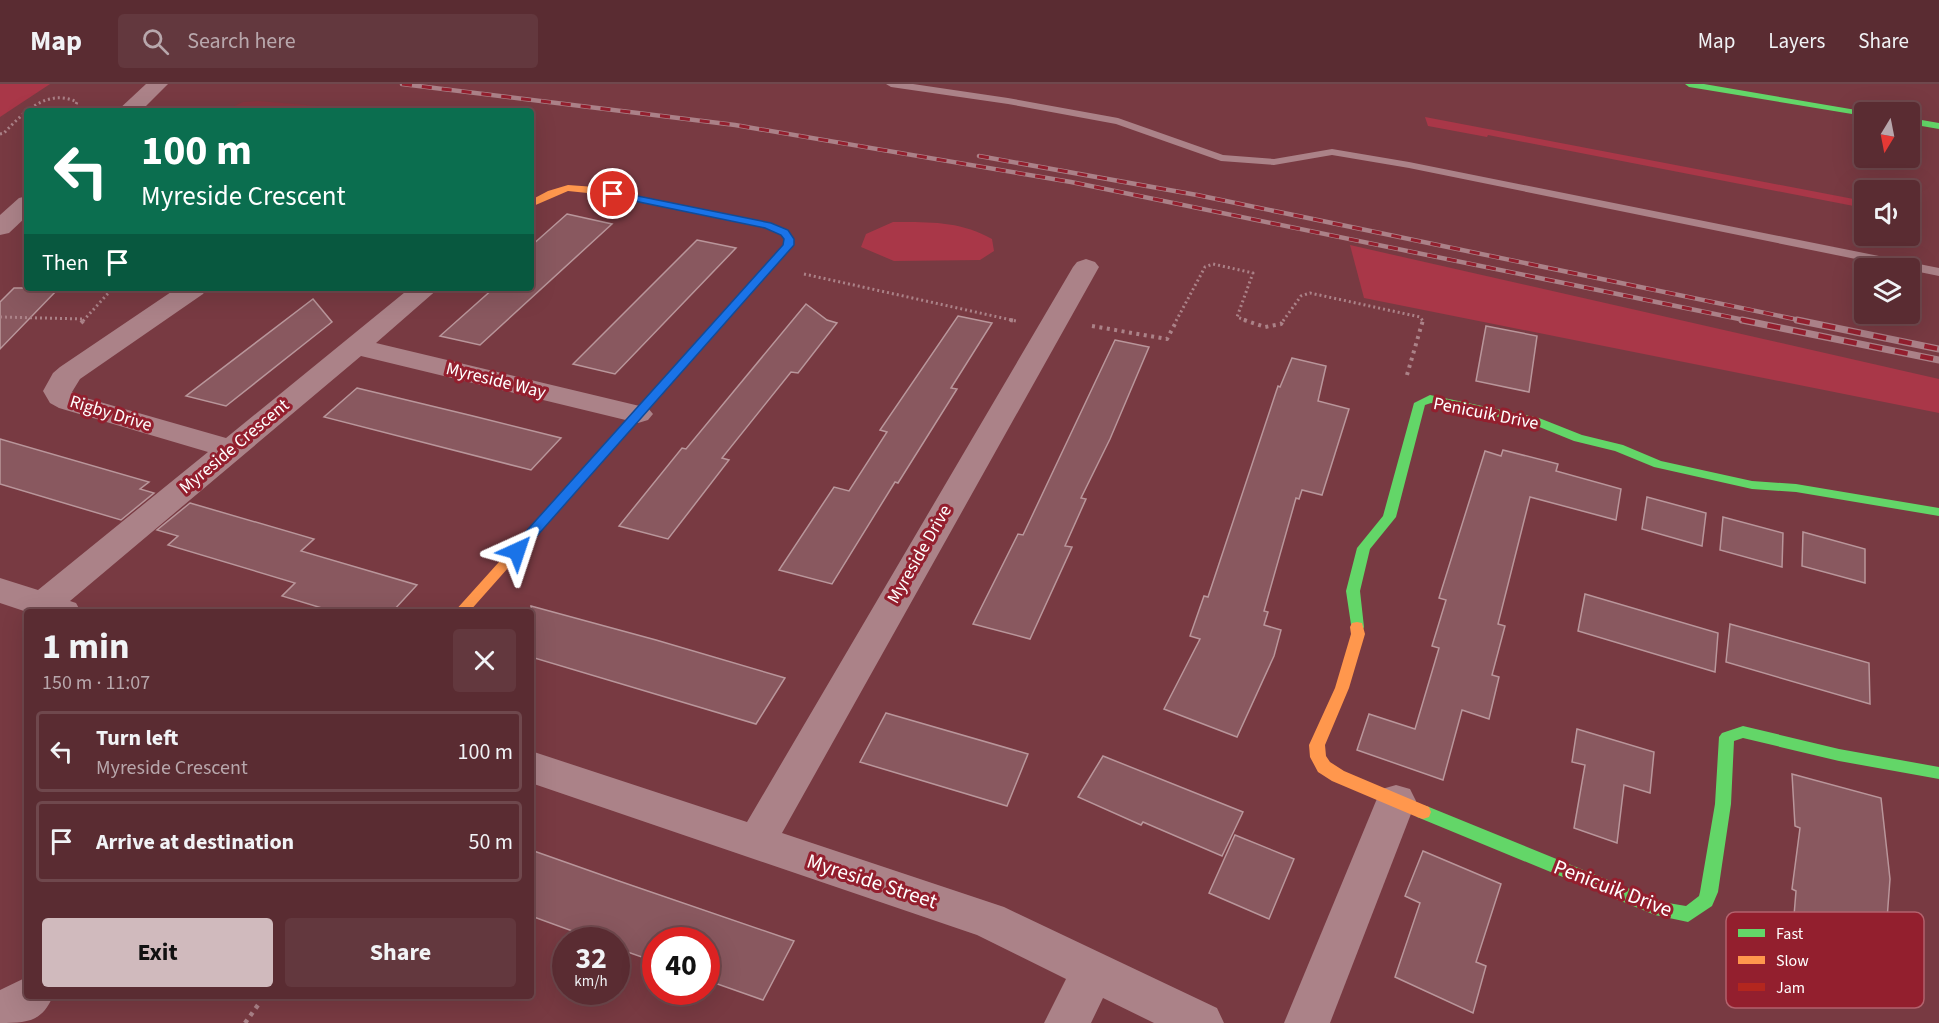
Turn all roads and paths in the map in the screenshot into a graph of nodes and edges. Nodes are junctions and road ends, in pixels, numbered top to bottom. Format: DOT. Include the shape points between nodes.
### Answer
graph roads {
  1 [pos="158,84"];
  2 [pos="891,84"];
  3 [pos="1689,84"];
  4 [pos="29,108"];
  5 [pos="74,108"];
  6 [pos="131,108"];
  7 [pos="1854,111"];
  8 [pos="24,113"];
  9 [pos="1920,123"];
  10 [pos="1939,126"];
  11 [pos="0,134"];
  12 [pos="534,202"];
  13 [pos="24,206"];
  14 [pos="0,228"];
  15 [pos="771,266"];
  16 [pos="1086,267"];
  17 [pos="1939,272"];
  18 [pos="190,291"];
  19 [pos="422,291"];
  20 [pos="0,317"];
  21 [pos="85,319"];
  22 [pos="1050,328"];
  23 [pos="354,346"];
  24 [pos="1419,403"];
  25 [pos="638,414"];
  26 [pos="231,449"];
  27 [pos="1939,512"];
  28 [pos="0,590"];
  29 [pos="54,608"];
  30 [pos="464,609"];
  31 [pos="534,768"];
  32 [pos="1939,773"];
  33 [pos="1396,801"];
  34 [pos="756,843"];
  35 [pos="1094,972"];
  36 [pos="27,999"];
  37 [pos="258,1005"];
  38 [pos="0,1014"];
  39 [pos="245,1023"];
  40 [pos="1067,1023"];
  41 [pos="1202,1023"];
  42 [pos="1307,1023"];
  1 -- 6 [label="street"];
  2 -- 17 [label="lane" via="1118,121 1221,158 1274,162 1332,152"];
  3 -- 7 [label="street"];
  4 -- 5 [label="path" via="42,100 63,97 73,98 77,102"];
  8 -- 11 [label="path"];
  9 -- 10 [label="street"];
  12 -- 15 [label="street" via="552,191 577,186 768,225 789,239 784,252"];
  13 -- 14 [label="street"];
  15 -- 22 [label="path"];
  15 -- 25 [label="street"];
  16 -- 22 [label="street, Myreside Drive"];
  18 -- 26 [label="street, Rigby Drive" via="70,373 57,392 69,402"];
  19 -- 23 [label="street, Myreside Crescent"];
  20 -- 21 [label="path"];
  22 -- 24 [label="path" via="1098,325 1167,339 1207,265 1246,270 1253,274 1237,317 1265,327 1281,324 1301,296 1310,293 1420,316 1423,320 1406,378"];
  22 -- 34 [label="street, Myreside Drive"];
  23 -- 25 [label="street, Myreside Way"];
  23 -- 26 [label="street, Myreside Crescent"];
  24 -- 27 [label="street, Penicuik Drive" via="1442,400 1535,421 1658,464 1752,485 1796,488"];
  24 -- 33 [label="street, Penicuik Drive" via="1389,517 1364,548 1353,591 1358,634 1316,753 1330,772"];
  25 -- 30 [label="street"];
  26 -- 29 [label="street, Myreside Crescent"];
  28 -- 29 [label="street"];
  31 -- 34 [label="street, Myreside Street"];
  32 -- 33 [label="street, Penicuik Drive" via="1734,733 1727,737 1725,745 1723,804 1709,892 1706,901 1688,914 1661,910"];
  33 -- 42 [label="street"];
  34 -- 35 [label="street, Myreside Street" via="989,920"];
  35 -- 40 [label="street"];
  35 -- 41 [label="street, Myreside Street"];
  36 -- 38 [label="street"];
  37 -- 39 [label="path"];
}
